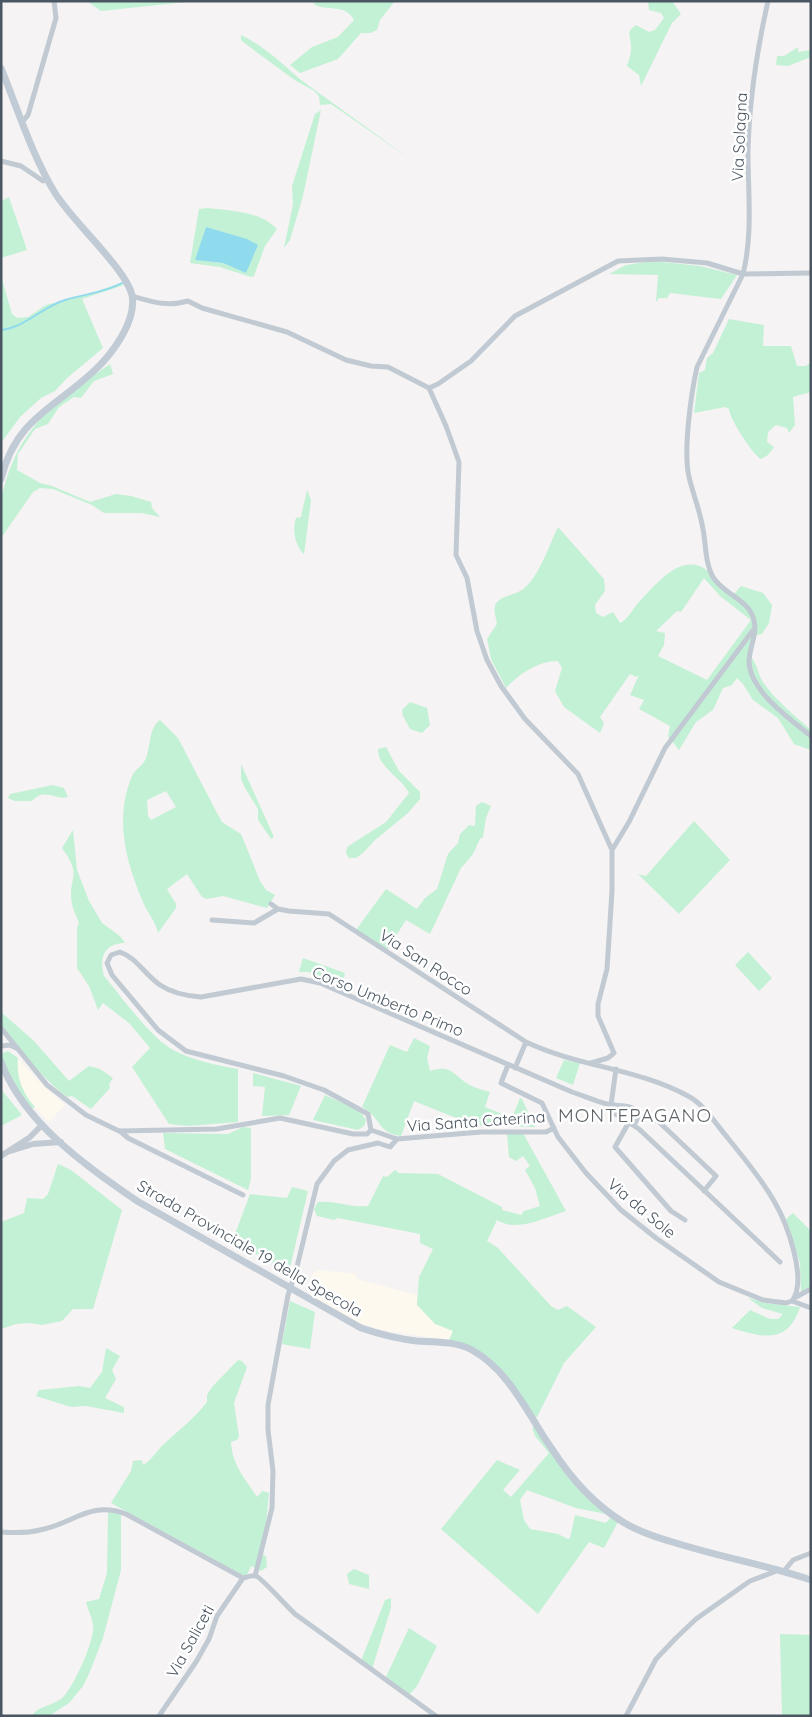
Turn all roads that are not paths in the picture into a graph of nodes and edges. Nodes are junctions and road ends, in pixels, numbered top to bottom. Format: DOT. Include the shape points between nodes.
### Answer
graph roads {
  1 [pos="54,1"];
  2 [pos="768,1"];
  3 [pos="1,68"];
  4 [pos="22,122"];
  5 [pos="1,161"];
  6 [pos="48,179"];
  7 [pos="811,273"];
  8 [pos="743,274"];
  9 [pos="132,296"];
  10 [pos="429,388"];
  11 [pos="1,479"];
  12 [pos="754,629"];
  13 [pos="811,736"];
  14 [pos="612,850"];
  15 [pos="271,904"];
  16 [pos="278,909"];
  17 [pos="212,920"];
  18 [pos="1,1028"];
  19 [pos="1,1036"];
  20 [pos="526,1042"];
  21 [pos="1,1046"];
  22 [pos="17,1048"];
  23 [pos="1,1062"];
  24 [pos="591,1064"];
  25 [pos="508,1065"];
  26 [pos="515,1068"];
  27 [pos="616,1069"];
  28 [pos="610,1105"];
  29 [pos="640,1115"];
  30 [pos="628,1123"];
  31 [pos="42,1125"];
  32 [pos="554,1128"];
  33 [pos="371,1130"];
  34 [pos="119,1131"];
  35 [pos="397,1139"];
  36 [pos="61,1142"];
  37 [pos="4,1154"];
  38 [pos="704,1191"];
  39 [pos="243,1195"];
  40 [pos="685,1220"];
  41 [pos="780,1262"];
  42 [pos="291,1288"];
  43 [pos="811,1289"];
  44 [pos="794,1299"];
  45 [pos="811,1308"];
  46 [pos="1,1532"];
  47 [pos="811,1553"];
  48 [pos="781,1570"];
  49 [pos="255,1576"];
  50 [pos="243,1578"];
  51 [pos="811,1580"];
  52 [pos="159,1716"];
  53 [pos="436,1716"];
  54 [pos="626,1716"];
  1 -- 4 [label="street" via="56,18 51,37 28,115"];
  2 -- 8 [label="street, Via Solagna" via="758,54 750,130 749,213"];
  3 -- 4 [label="main road"];
  4 -- 6 [label="main road"];
  5 -- 6 [label="street" via="22,166 44,181"];
  6 -- 9 [label="main road" via="83,230 126,281"];
  7 -- 8 [label="street"];
  8 -- 10 [label="street" via="706,263 662,259 618,261 515,316 471,361"];
  8 -- 12 [label="street" via="697,367 687,464 710,570 721,588 750,611 754,617"];
  9 -- 10 [label="street" via="161,305 188,301 202,308 266,324 346,360 388,367"];
  9 -- 11 [label="main road" via="131,314 109,357 85,380 40,413 15,441"];
  10 -- 14 [label="street" via="459,462 456,555 467,578 487,660 524,719 578,774"];
  12 -- 13 [label="street" via="749,661 755,680 771,702"];
  12 -- 14 [label="street" via="665,748"];
  14 -- 24 [label="street" via="607,969 598,1016 614,1053"];
  15 -- 16 [label="street, Via San Rocco"];
  16 -- 17 [label="street" via="254,923"];
  16 -- 20 [label="street, Via San Rocco" via="329,914"];
  18 -- 22 [label="street, Via Santa Caterina"];
  19 -- 22 [label="street, Via Santa Caterina"];
  20 -- 24 [label="street, Via San Rocco" via="564,1058"];
  20 -- 26 [label="street"];
  21 -- 22 [label="street"];
  22 -- 34 [label="street, Via Santa Caterina" via="47,1085 66,1101 96,1121"];
  23 -- 31 [label="main road, Strada Provinciale 19 della Specola" via="21,1099"];
  24 -- 27 [label="street, Via San Rocco"];
  25 -- 26 [label="street, Corso Umberto Primo"];
  25 -- 32 [label="street, Via da Sole" via="501,1083 542,1103"];
  25 -- 33 [label="street, Corso Umberto Primo" via="320,983 301,979 201,997 189,996 159,984 127,954 111,955 107,964 112,975 158,1030 175,1044 203,1057 284,1076 324,1090 368,1114"];
  26 -- 28 [label="street, Corso Umberto Primo"];
  27 -- 28 [label="street"];
  27 -- 44 [label="street, Via San Rocco" via="645,1077 699,1103 745,1160 775,1202 787,1230 798,1278"];
  28 -- 29 [label="street" via="631,1107"];
  28 -- 30 [label="street" via="614,1114"];
  29 -- 30 [label="street" via="635,1123"];
  29 -- 38 [label="street" via="658,1121 716,1176"];
  30 -- 38 [label="street"];
  30 -- 40 [label="street" via="615,1147 676,1215"];
  31 -- 36 [label="main road, Strada Provinciale 19 della Specola"];
  31 -- 37 [label="street"];
  32 -- 35 [label="street, Via Santa Caterina" via="546,1132 481,1132"];
  32 -- 44 [label="street, Via da Sole" via="604,1194 656,1238 719,1282 763,1300 786,1303"];
  33 -- 34 [label="street, Via Santa Caterina" via="367,1134 352,1134 280,1118 217,1129"];
  33 -- 35 [label="street, Via Santa Caterina"];
  34 -- 39 [label="street"];
  35 -- 42 [label="street" via="390,1147 378,1143 348,1150 324,1172 316,1184"];
  36 -- 37 [label="street" via="33,1144"];
  36 -- 42 [label="main road, Strada Provinciale 19 della Specola" via="137,1201"];
  38 -- 41 [label="street"];
  42 -- 48 [label="main road, Strada Provinciale 19 della Specola" via="361,1328 396,1337 453,1343 482,1356 512,1386 553,1451 579,1483 596,1502 624,1523 715,1556"];
  42 -- 49 [label="street" via="268,1404 272,1508"];
  43 -- 44 [label="street"];
  44 -- 45 [label="street"];
  46 -- 50 [label="street" via="42,1530 82,1513 113,1509"];
  47 -- 48 [label="street" via="793,1560"];
  48 -- 51 [label="main road, Strada Provinciale 19 della Specola"];
  48 -- 54 [label="street" via="750,1581 696,1619 656,1659"];
  49 -- 50 [label="street"];
  49 -- 53 [label="street" via="263,1580 295,1614"];
  50 -- 52 [label="street, Via Saliceti" via="217,1616 196,1662"];
}
